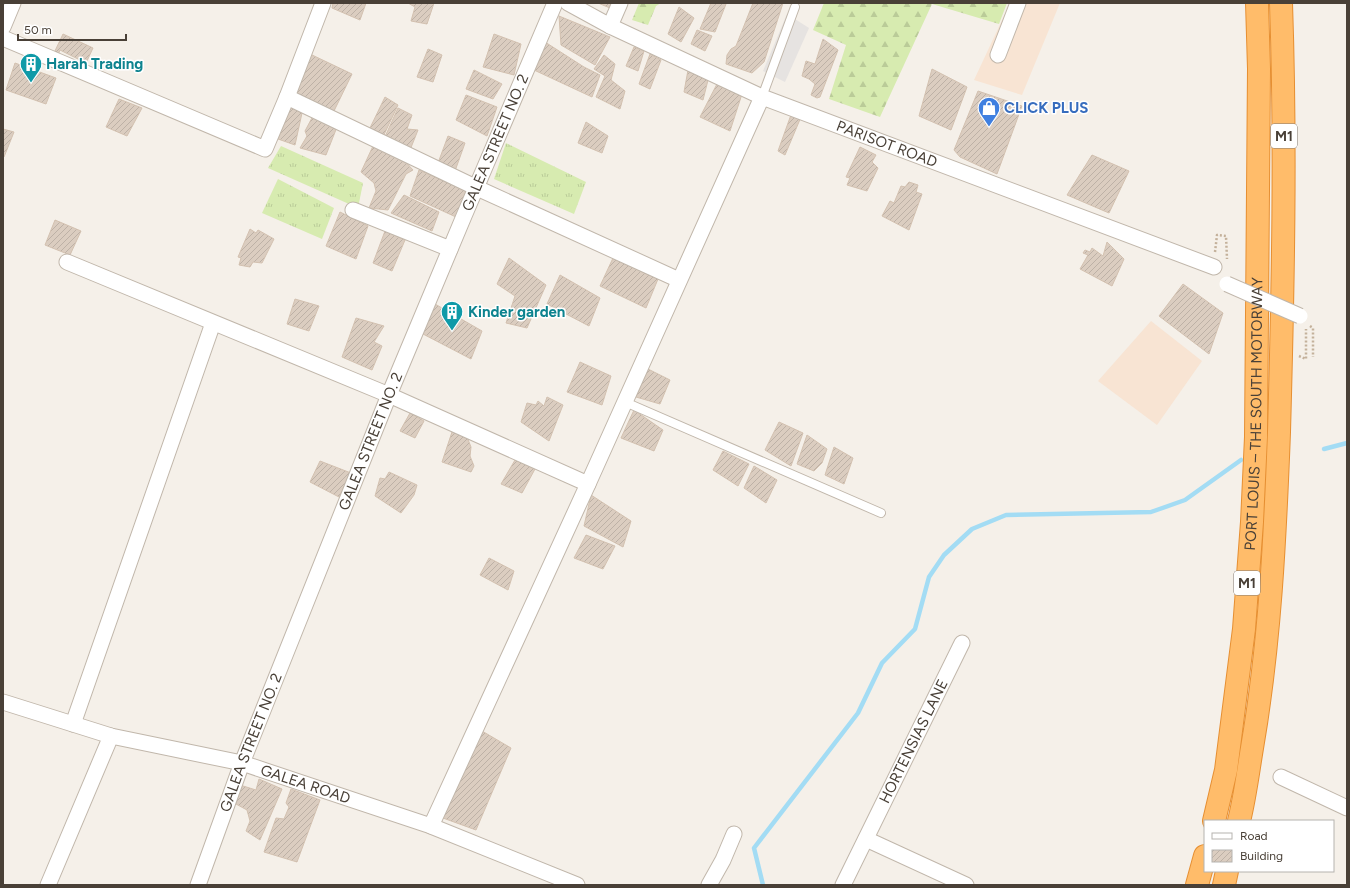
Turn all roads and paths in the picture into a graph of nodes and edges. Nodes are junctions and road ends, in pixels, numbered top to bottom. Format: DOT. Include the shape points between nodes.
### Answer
graph roads {
  1 [pos="13,3"];
  2 [pos="323,3"];
  3 [pos="556,3"];
  4 [pos="568,3"];
  5 [pos="620,3"];
  6 [pos="1018,3"];
  7 [pos="1257,3"];
  8 [pos="1281,3"];
  9 [pos="795,7"];
  10 [pos="610,26"];
  11 [pos="3,27"];
  12 [pos="3,38"];
  13 [pos="998,55"];
  14 [pos="287,97"];
  15 [pos="762,97"];
  16 [pos="476,188"];
  17 [pos="353,210"];
  18 [pos="450,249"];
  19 [pos="67,262"];
  20 [pos="1214,267"];
  21 [pos="679,280"];
  22 [pos="1228,284"];
  23 [pos="1300,316"];
  24 [pos="213,324"];
  25 [pos="1299,348"];
  26 [pos="1313,357"];
  27 [pos="390,395"];
  28 [pos="625,402"];
  29 [pos="588,484"];
  30 [pos="881,513"];
  31 [pos="962,643"];
  32 [pos="3,702"];
  33 [pos="73,724"];
  34 [pos="111,736"];
  35 [pos="242,763"];
  36 [pos="1281,777"];
  37 [pos="1347,808"];
  38 [pos="1214,820"];
  39 [pos="1239,820"];
  40 [pos="431,826"];
  41 [pos="734,834"];
  42 [pos="866,839"];
  43 [pos="1204,860"];
  44 [pos="1227,872"];
  45 [pos="48,885"];
  46 [pos="198,885"];
  47 [pos="577,885"];
  48 [pos="709,885"];
  49 [pos="843,885"];
  50 [pos="966,885"];
  51 [pos="1197,885"];
  52 [pos="1224,885"];
  1 -- 11 [label="street"];
  2 -- 14 [label="street"];
  3 -- 16 [label="street, GALEA STREET NO. 2"];
  4 -- 10 [label="street, PARISOT ROAD"];
  5 -- 10 [label="street"];
  6 -- 13 [label="street"];
  7 -- 38 [label="highway, PORT LOUIS – THE SOUTH MOTORWAY / M1" via="1259,76 1256,437 1252,522 1244,628 1232,723 1226,770"];
  8 -- 39 [label="highway, PORT LOUIS – THE SOUTH MOTORWAY / M1" via="1284,90 1276,526 1265,659"];
  9 -- 15 [label="lane"];
  10 -- 15 [label="street, PARISOT ROAD"];
  12 -- 14 [label="street" via="265,149"];
  14 -- 16 [label="street"];
  15 -- 20 [label="street, PARISOT ROAD"];
  15 -- 21 [label="street"];
  16 -- 18 [label="street, GALEA STREET NO. 2"];
  16 -- 21 [label="street"];
  17 -- 18 [label="street"];
  18 -- 27 [label="street, GALEA STREET NO. 2"];
  19 -- 24 [label="street"];
  21 -- 28 [label="street"];
  22 -- 23 [label="street, bridge"];
  24 -- 27 [label="street"];
  24 -- 33 [label="street"];
  25 -- 26 [label="path" via="1298,356 1306,359 1306,325 1313,328"];
  27 -- 29 [label="street"];
  27 -- 35 [label="street, GALEA STREET NO. 2"];
  28 -- 29 [label="street"];
  28 -- 30 [label="lane"];
  29 -- 40 [label="street"];
  31 -- 42 [label="street, HORTENSIAS LANE"];
  32 -- 33 [label="street, GALEA ROAD"];
  33 -- 34 [label="street, GALEA ROAD"];
  34 -- 35 [label="street, GALEA ROAD"];
  34 -- 45 [label="street"];
  35 -- 40 [label="street, GALEA ROAD"];
  35 -- 46 [label="street, GALEA STREET NO. 2"];
  36 -- 37 [label="street"];
  40 -- 47 [label="street, GALEA ROAD"];
  41 -- 48 [label="street"];
  42 -- 49 [label="street, HORTENSIAS LANE"];
  42 -- 50 [label="street"];
  43 -- 51 [label="highway"];
  44 -- 52 [label="highway"];
}
